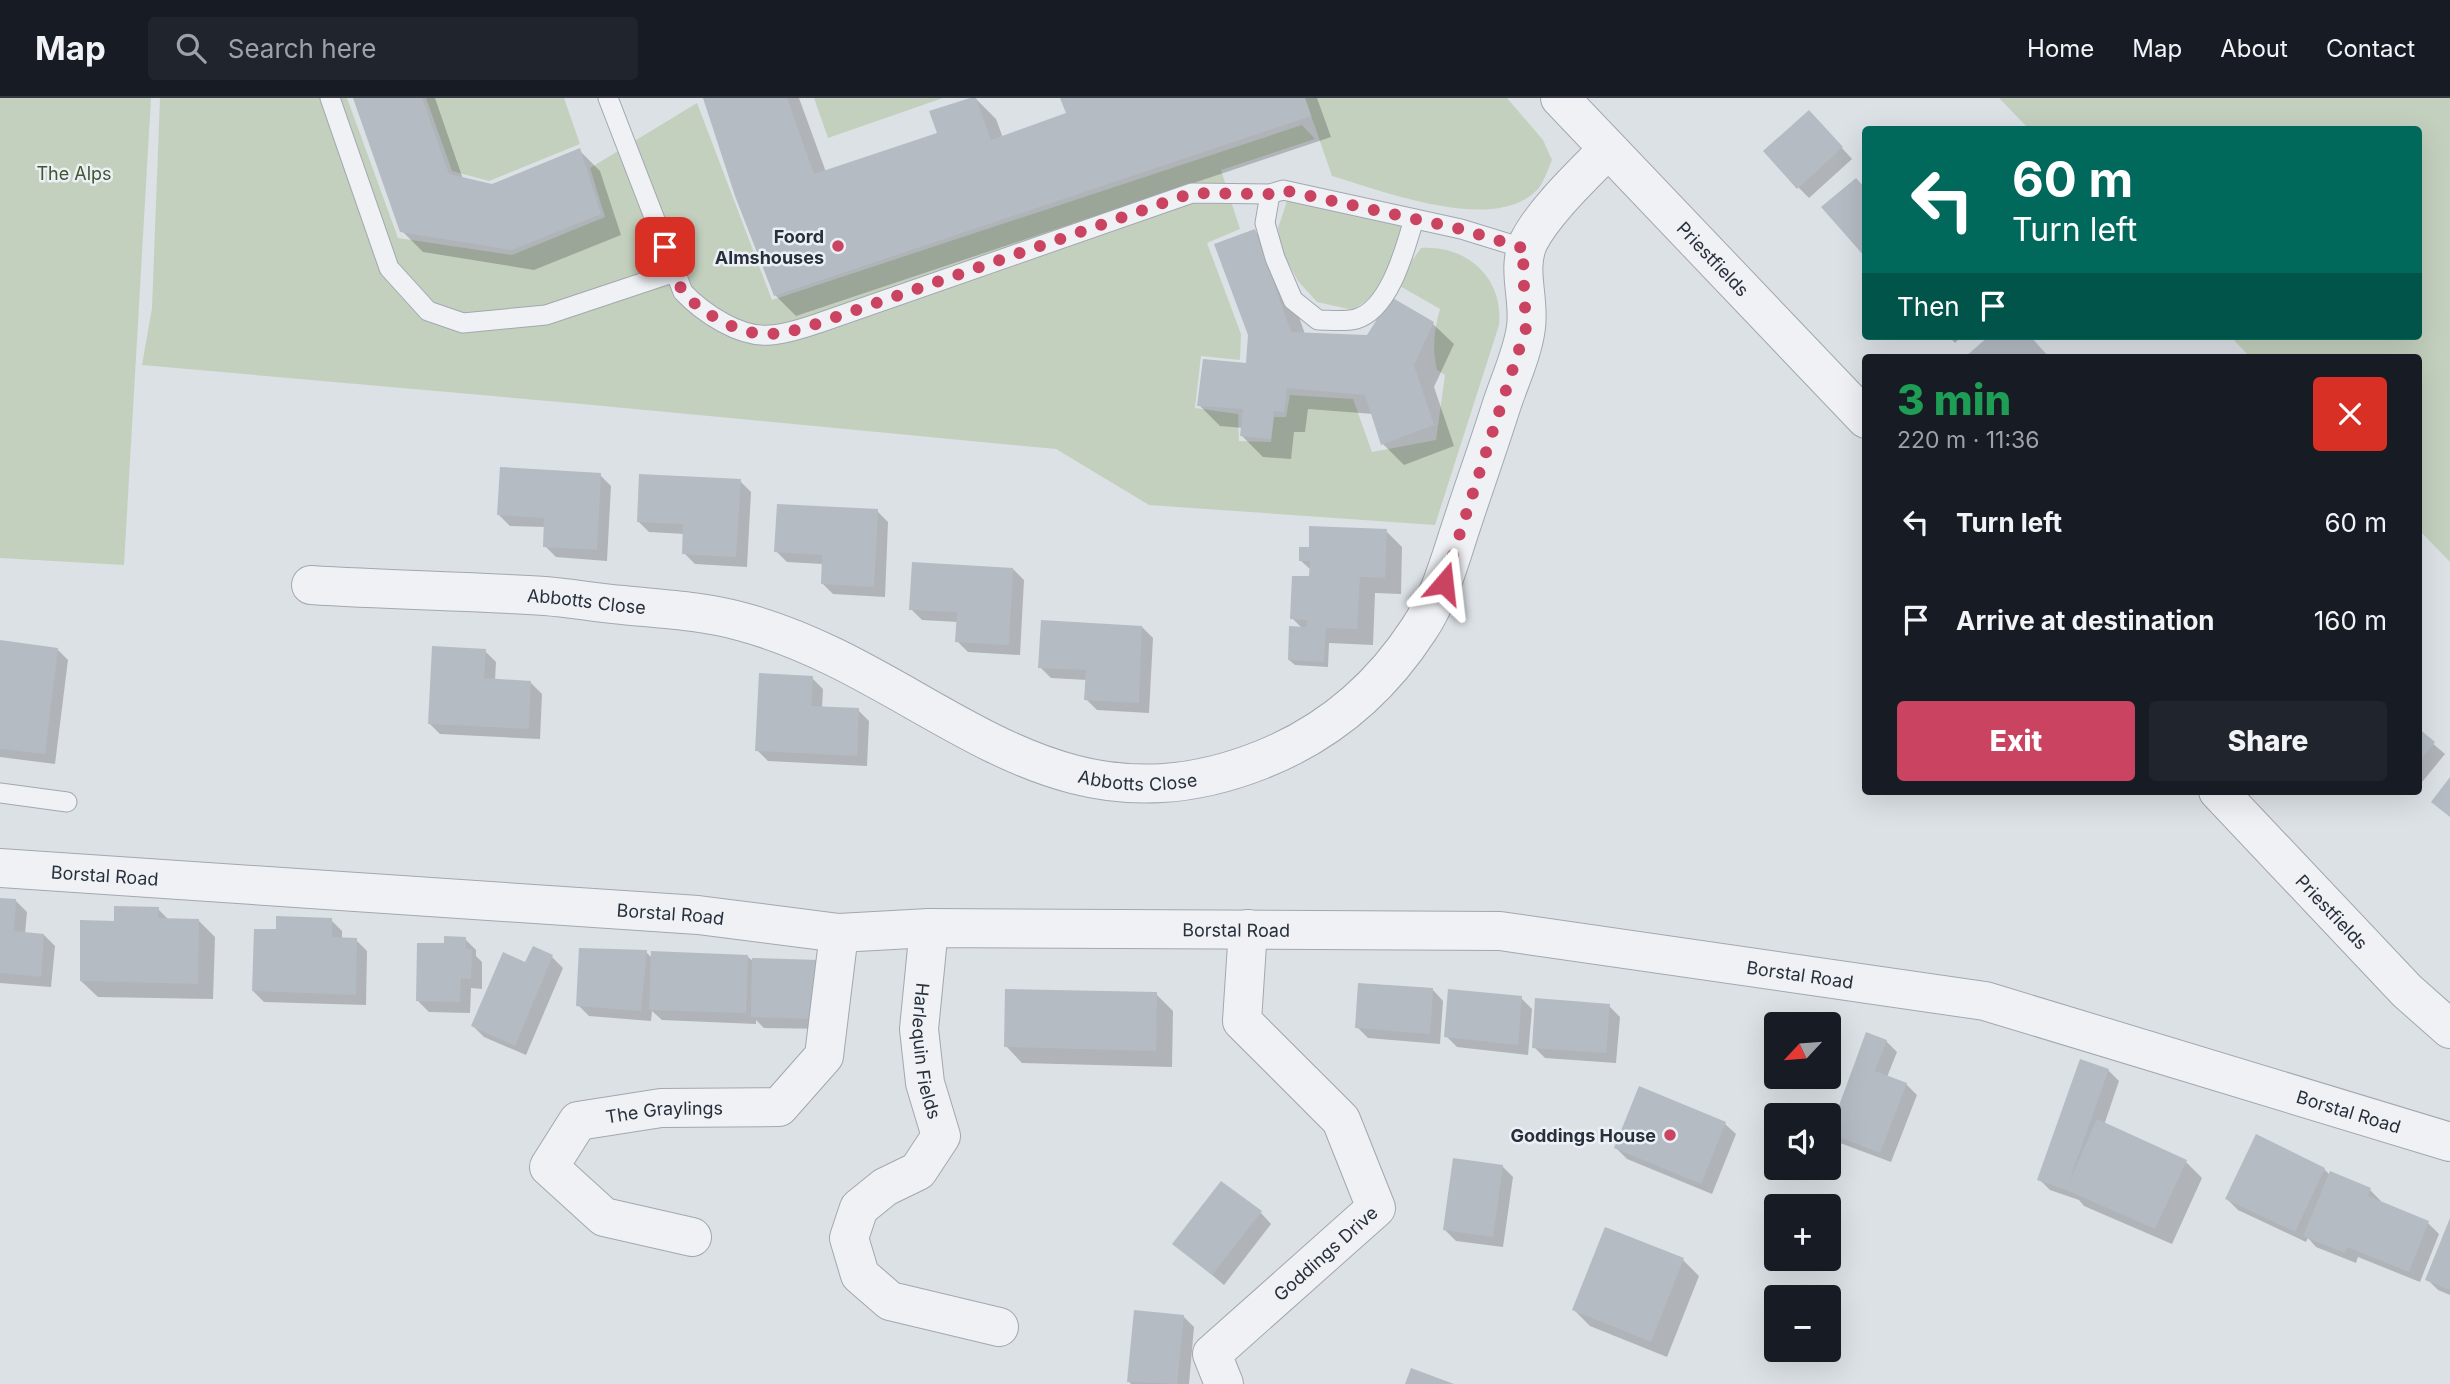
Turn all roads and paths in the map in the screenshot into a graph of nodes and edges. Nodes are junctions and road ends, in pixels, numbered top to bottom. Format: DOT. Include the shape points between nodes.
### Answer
graph roads {
  1 [pos="330,98"];
  2 [pos="608,98"];
  3 [pos="1560,98"];
  4 [pos="1608,149"];
  5 [pos="1270,194"];
  6 [pos="1413,219"];
  7 [pos="1526,249"];
  8 [pos="675,272"];
  9 [pos="1862,415"];
  10 [pos="311,585"];
  11 [pos="0,793"];
  12 [pos="2222,795"];
  13 [pos="67,802"];
  14 [pos="0,868"];
  15 [pos="929,928"];
  16 [pos="1248,929"];
  17 [pos="839,933"];
  18 [pos="2450,1029"];
  19 [pos="2450,1142"];
  20 [pos="692,1237"];
  21 [pos="999,1327"];
  22 [pos="1224,1384"];
  1 -- 8 [label="lane" via="389,268 428,311 463,323 546,315"];
  2 -- 8 [label="lane"];
  3 -- 4 [label="street, Priestfields"];
  4 -- 7 [label="street, Abbotts Close" via="1547,216"];
  4 -- 9 [label="street, Priestfields"];
  5 -- 6 [label="lane" via="1283,190"];
  5 -- 6 [label="lane" via="1265,223 1275,258 1293,300 1318,320 1356,319 1374,307 1399,271"];
  5 -- 8 [label="lane" via="1192,193 819,323 771,335 738,329 704,310 683,292"];
  6 -- 7 [label="lane"];
  7 -- 10 [label="street, Abbotts Close" via="1526,328 1444,583 1423,624 1375,686 1336,720 1287,749 1216,775 1182,782 1119,783 1036,764 807,645 721,617 549,597"];
  11 -- 13 [label="lane"];
  12 -- 18 [label="street, Priestfields" via="2407,990"];
  14 -- 17 [label="street, Borstal Road" via="698,915"];
  15 -- 16 [label="street, Borstal Road"];
  15 -- 17 [label="street, Borstal Road"];
  15 -- 21 [label="street, Harlequin Fields" via="919,1029 925,1083 941,1136 918,1171 885,1187 859,1208 849,1238 860,1275 890,1301"];
  16 -- 19 [label="street, Borstal Road" via="1500,931 1985,1001"];
  16 -- 22 [label="street, Goddings Drive" via="1242,1021 1341,1120 1376,1208 1212,1354"];
  17 -- 20 [label="street, The Graylings" via="824,1056 779,1107 661,1108 578,1121 549,1167 604,1217"];
}
